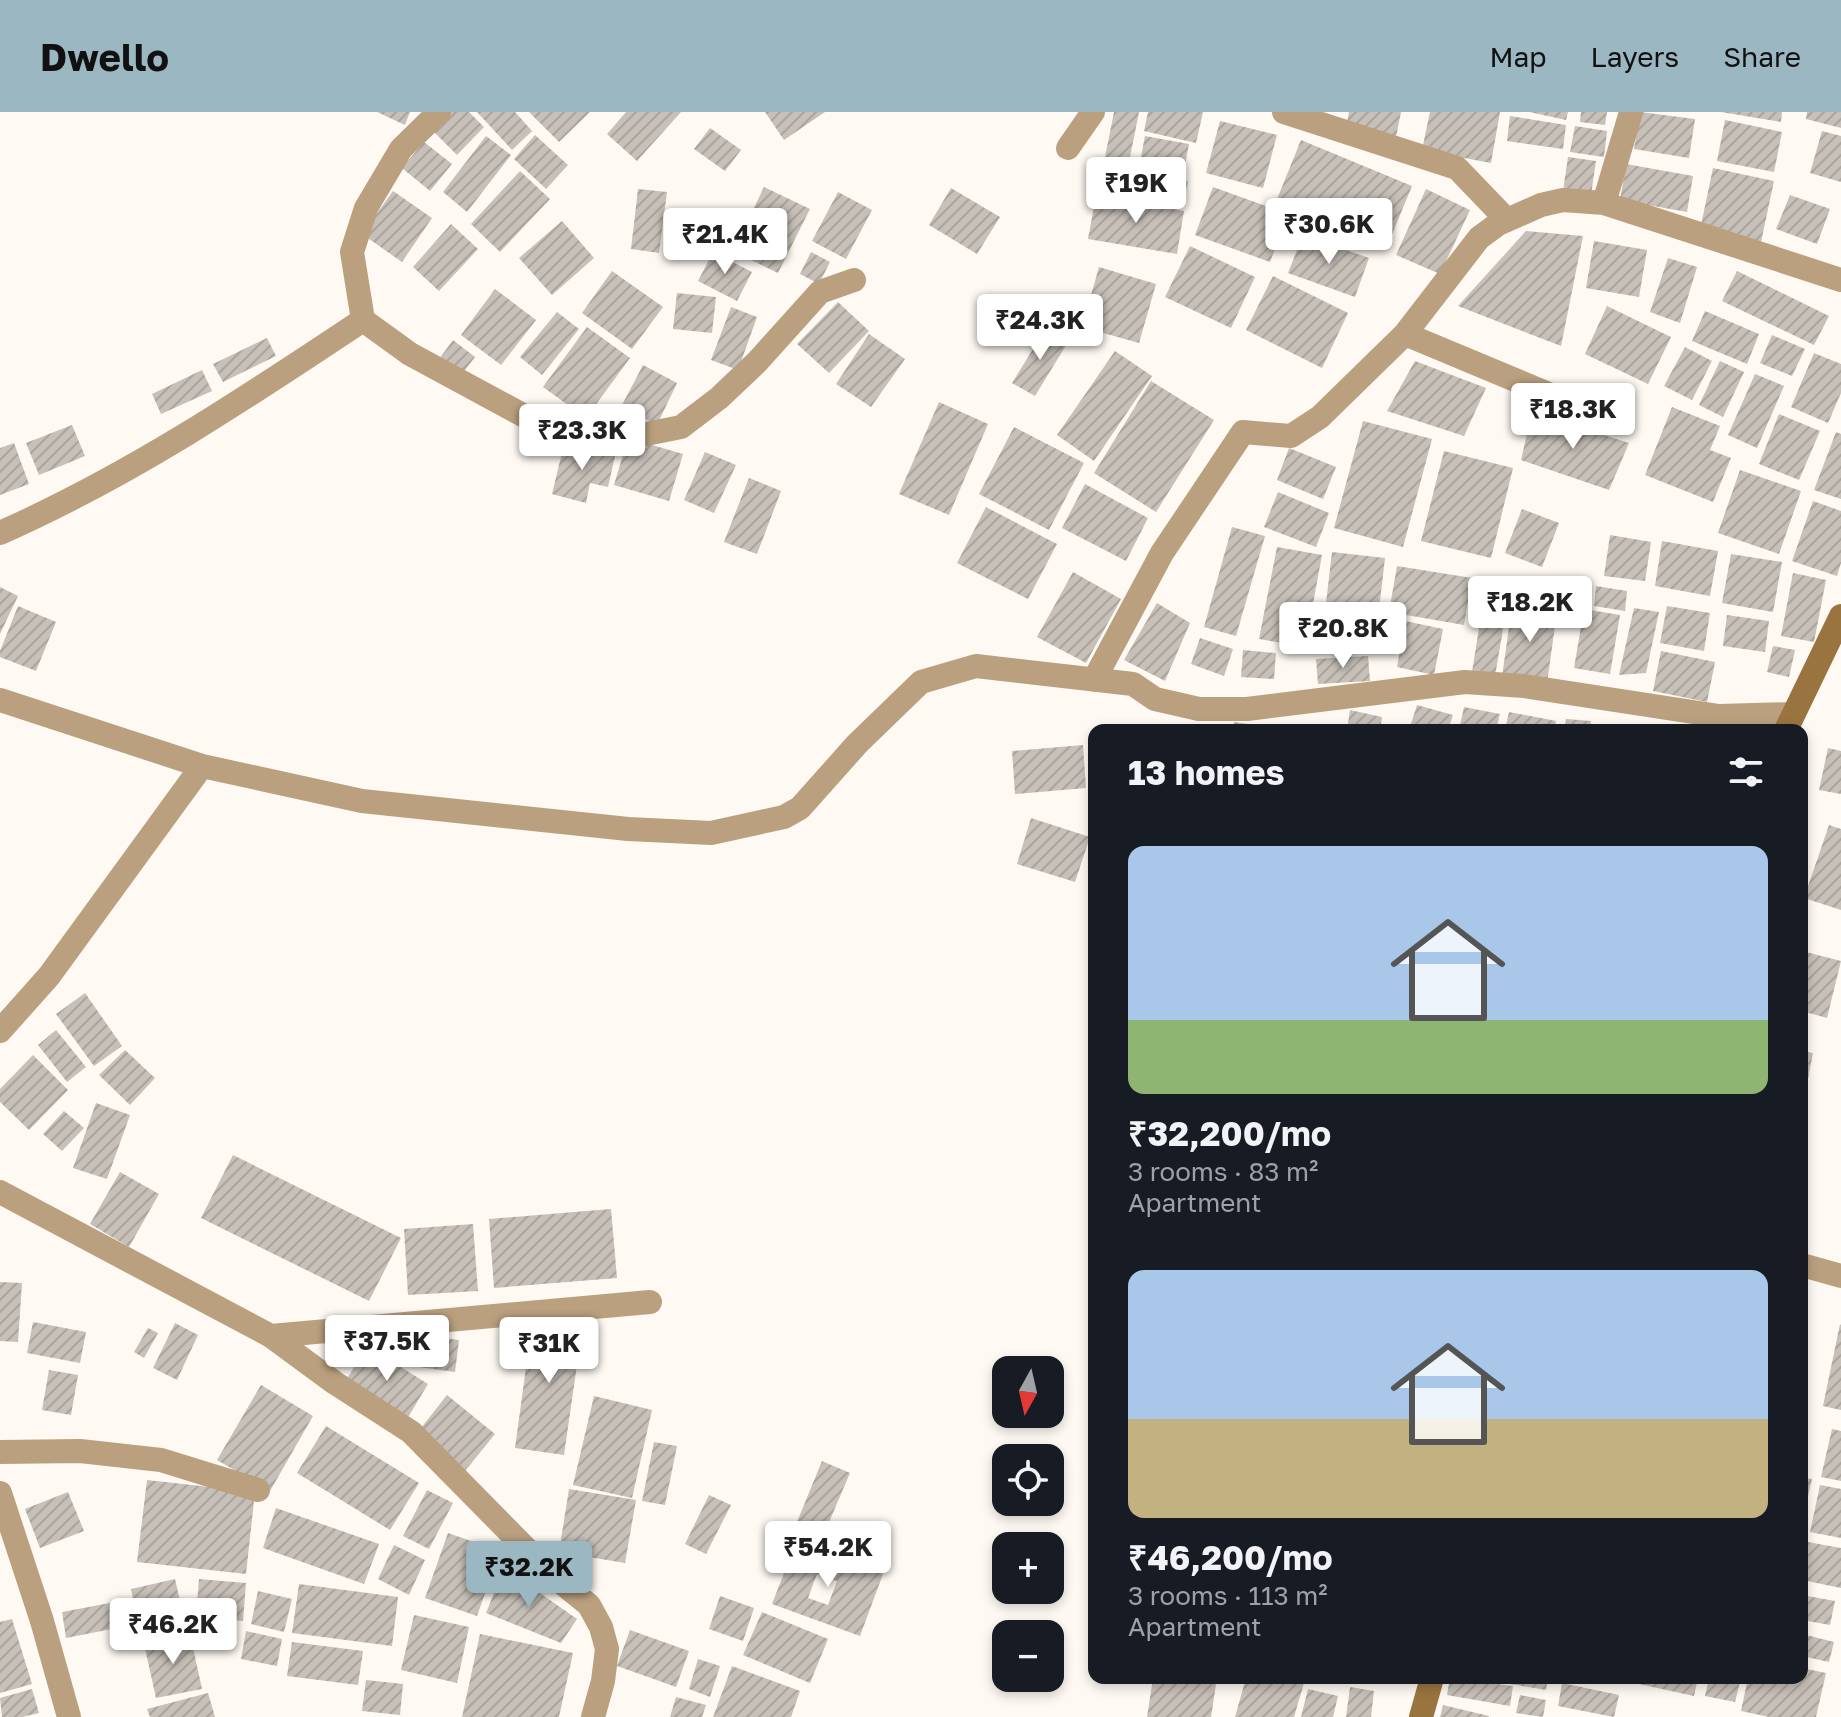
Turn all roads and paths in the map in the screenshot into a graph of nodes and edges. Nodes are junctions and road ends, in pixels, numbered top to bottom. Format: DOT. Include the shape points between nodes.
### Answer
graph roads {
  1 [pos="439,112"];
  2 [pos="1093,112"];
  3 [pos="1284,112"];
  4 [pos="1631,112"];
  5 [pos="1068,148"];
  6 [pos="1604,203"];
  7 [pos="1507,220"];
  8 [pos="854,280"];
  9 [pos="1841,280"];
  10 [pos="363,320"];
  11 [pos="1405,334"];
  12 [pos="1606,418"];
  13 [pos="0,533"];
  14 [pos="1841,616"];
  15 [pos="1094,680"];
  16 [pos="0,700"];
  17 [pos="1789,722"];
  18 [pos="202,766"];
  19 [pos="0,1031"];
  20 [pos="0,1192"];
  21 [pos="1808,1267"];
  22 [pos="1841,1276"];
  23 [pos="650,1302"];
  24 [pos="271,1336"];
  25 [pos="0,1452"];
  26 [pos="258,1490"];
  27 [pos="0,1493"];
  28 [pos="1430,1684"];
  29 [pos="69,1717"];
  30 [pos="593,1717"];
  31 [pos="1421,1717"];
  1 -- 10 [label="street" via="401,149 366,208 352,252"];
  2 -- 5 [label="street"];
  3 -- 7 [label="street" via="1457,168"];
  4 -- 6 [label="street"];
  6 -- 7 [label="street" via="1563,200"];
  6 -- 9 [label="street"];
  7 -- 11 [label="street" via="1479,238"];
  8 -- 10 [label="street" via="820,292 729,389 681,427 591,439 532,420 410,354"];
  10 -- 13 [label="street" via="164,449"];
  11 -- 12 [label="street"];
  11 -- 15 [label="street" via="1320,417 1291,436 1243,432 1162,553"];
  14 -- 17 [label="main road"];
  15 -- 17 [label="street" via="1133,684 1155,699 1199,709 1247,709 1465,682"];
  15 -- 18 [label="street" via="976,666 921,682 800,808 784,817 711,833 362,801"];
  16 -- 18 [label="street"];
  18 -- 19 [label="street" via="49,976"];
  20 -- 24 [label="street"];
  21 -- 22 [label="street"];
  23 -- 24 [label="street"];
  24 -- 30 [label="street" via="411,1432 552,1575 589,1605 607,1649"];
  25 -- 26 [label="street" via="80,1451 147,1458"];
  27 -- 29 [label="street"];
  28 -- 31 [label="main road"];
}
